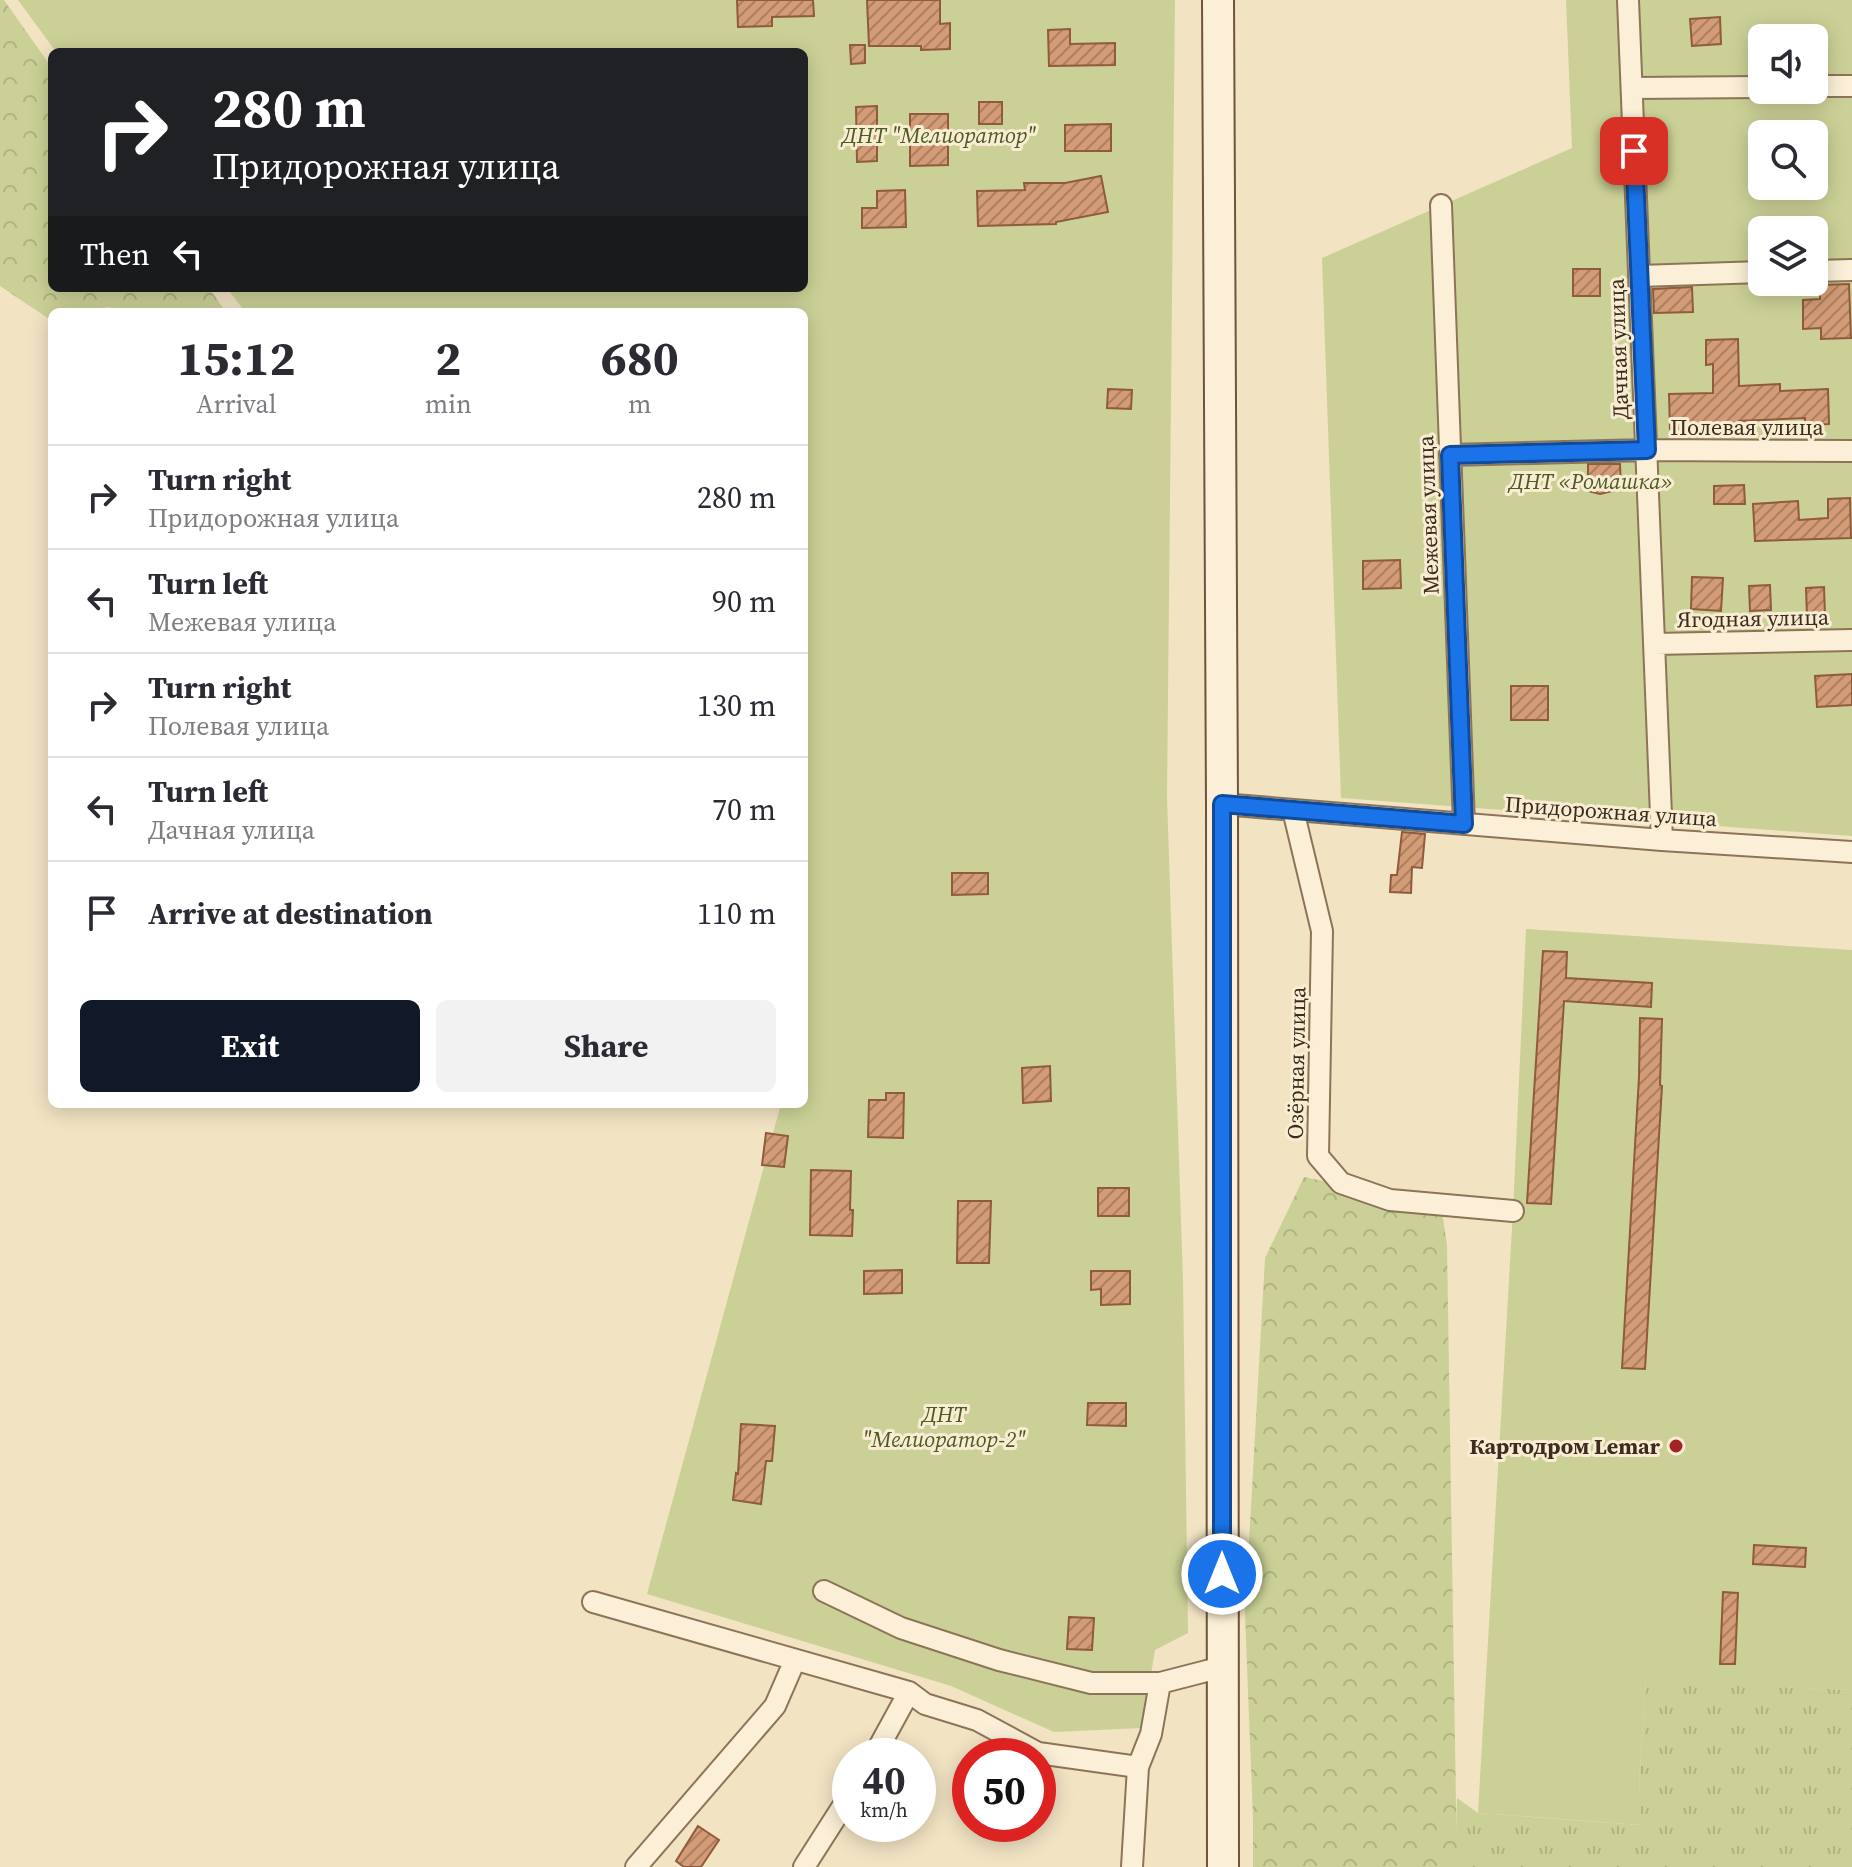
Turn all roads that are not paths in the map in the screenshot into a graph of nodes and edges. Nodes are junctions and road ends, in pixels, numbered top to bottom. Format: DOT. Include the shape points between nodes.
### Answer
graph roads {
  1 [pos="1218,0"];
  2 [pos="1628,0"];
  3 [pos="1828,86"];
  4 [pos="1852,86"];
  5 [pos="1748,87"];
  6 [pos="1632,88"];
  7 [pos="1441,205"];
  8 [pos="1852,270"];
  9 [pos="1828,271"];
  10 [pos="1748,272"];
  11 [pos="1639,276"];
  12 [pos="1647,450"];
  13 [pos="1852,451"];
  14 [pos="1450,455"];
  15 [pos="1852,640"];
  16 [pos="1654,644"];
  17 [pos="1222,804"];
  18 [pos="1293,810"];
  19 [pos="1464,824"];
  20 [pos="1662,840"];
  21 [pos="1852,852"];
  22 [pos="1513,1211"];
  23 [pos="824,1591"];
  24 [pos="593,1602"];
  25 [pos="795,1660"];
  26 [pos="1222,1667"];
  27 [pos="1160,1683"];
  28 [pos="909,1692"];
  29 [pos="884,1738"];
  30 [pos="1138,1767"];
  31 [pos="832,1823"];
  32 [pos="636,1867"];
  33 [pos="804,1867"];
  34 [pos="1132,1867"];
  35 [pos="1223,1867"];
  1 -- 17 [label="main road"];
  2 -- 6 [label="street, Дачная улица"];
  3 -- 4 [label="street"];
  5 -- 6 [label="street"];
  6 -- 11 [label="street, Дачная улица"];
  7 -- 14 [label="street, Межевая улица"];
  8 -- 9 [label="street"];
  10 -- 11 [label="street"];
  11 -- 12 [label="street, Дачная улица"];
  12 -- 13 [label="street, Полевая улица"];
  12 -- 14 [label="street, Полевая улица"];
  12 -- 16 [label="street, Дачная улица"];
  14 -- 19 [label="street, Межевая улица"];
  15 -- 16 [label="street, Ягодная улица"];
  16 -- 20 [label="street, Дачная улица"];
  17 -- 18 [label="street, Придорожная улица"];
  17 -- 26 [label="main road"];
  18 -- 19 [label="street, Придорожная улица"];
  18 -- 22 [label="street, Озёрная улица" via="1322,931 1318,1156 1341,1183 1390,1200"];
  19 -- 20 [label="street, Придорожная улица"];
  20 -- 21 [label="street, Придорожная улица"];
  23 -- 27 [label="street" via="901,1628 999,1660 1091,1683"];
  24 -- 25 [label="street"];
  25 -- 28 [label="street"];
  25 -- 32 [label="street" via="775,1706"];
  26 -- 27 [label="street"];
  26 -- 35 [label="main road"];
  27 -- 30 [label="street" via="1151,1734"];
  28 -- 29 [label="street"];
  28 -- 30 [label="street" via="925,1704 977,1720 1038,1753"];
  30 -- 34 [label="street"];
  31 -- 33 [label="street"];
}
